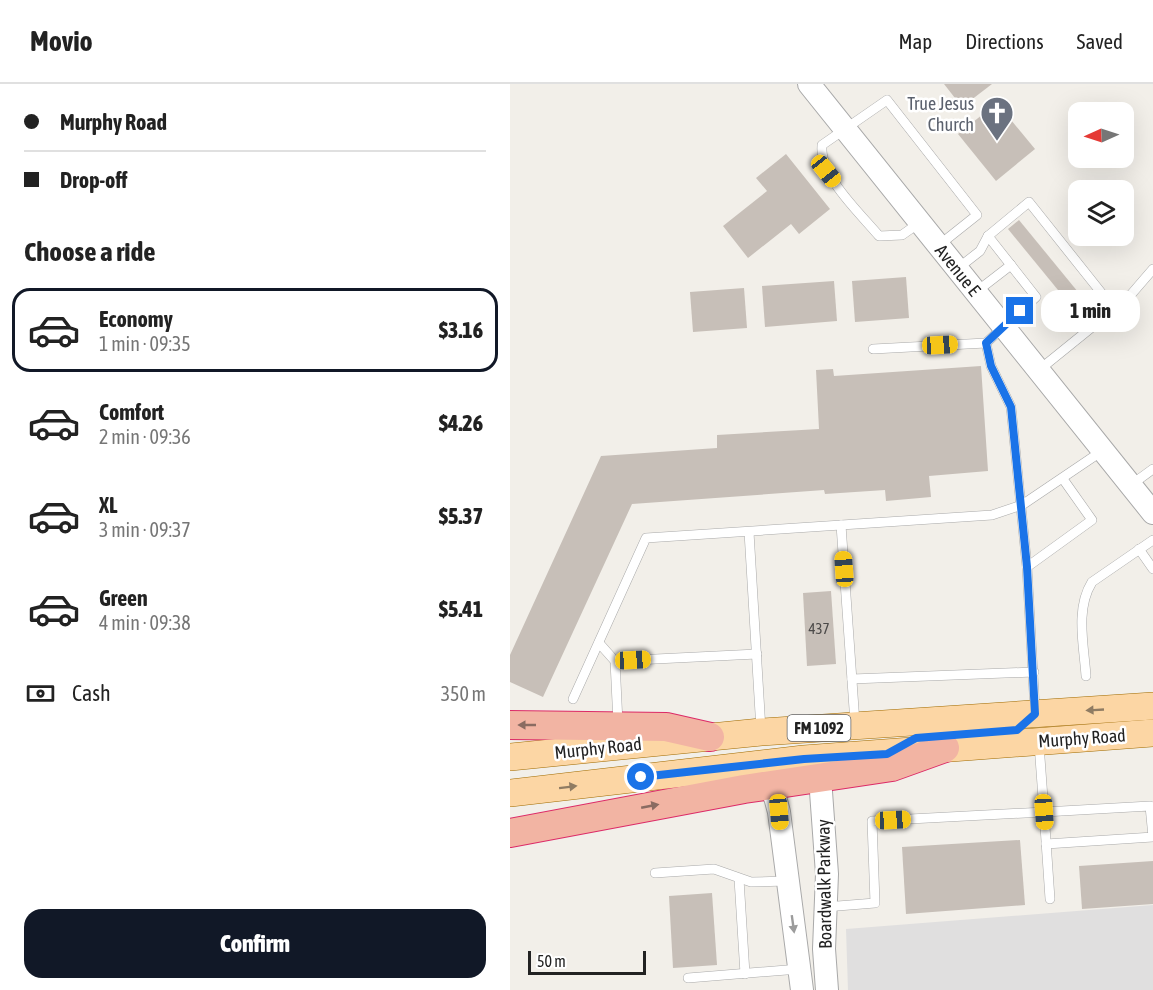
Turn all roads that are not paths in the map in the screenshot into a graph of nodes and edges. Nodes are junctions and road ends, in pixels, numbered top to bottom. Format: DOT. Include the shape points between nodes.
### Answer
graph roads {
  1 [pos="809,84"];
  2 [pos="845,130"];
  3 [pos="920,223"];
  4 [pos="988,236"];
  5 [pos="938,246"];
  6 [pos="1011,265"];
  7 [pos="957,270"];
  8 [pos="1152,272"];
  9 [pos="976,292"];
  10 [pos="1115,310"];
  11 [pos="1003,325"];
  12 [pos="986,343"];
  13 [pos="873,349"];
  14 [pos="1039,370"];
  15 [pos="1102,450"];
  16 [pos="1153,469"];
  17 [pos="1063,479"];
  18 [pos="1131,485"];
  19 [pos="1022,505"];
  20 [pos="1153,513"];
  21 [pos="841,525"];
  22 [pos="749,532"];
  23 [pos="1153,540"];
  24 [pos="1139,549"];
  25 [pos="1027,567"];
  26 [pos="1153,569"];
  27 [pos="599,643"];
  28 [pos="757,654"];
  29 [pos="615,662"];
  30 [pos="1034,672"];
  31 [pos="1086,676"];
  32 [pos="852,679"];
  33 [pos="573,699"];
  34 [pos="1153,706"];
  35 [pos="1035,714"];
  36 [pos="510,725"];
  37 [pos="618,726"];
  38 [pos="856,726"];
  39 [pos="761,732"];
  40 [pos="1153,733"];
  41 [pos="710,737"];
  42 [pos="1039,741"];
  43 [pos="945,748"];
  44 [pos="887,754"];
  45 [pos="510,757"];
  46 [pos="820,778"];
  47 [pos="767,785"];
  48 [pos="510,793"];
  49 [pos="1044,812"];
  50 [pos="510,833"];
  51 [pos="1046,844"];
  52 [pos="655,873"];
  53 [pos="739,879"];
  54 [pos="786,881"];
  55 [pos="1050,899"];
  56 [pos="825,907"];
  57 [pos="745,974"];
  58 [pos="688,978"];
  59 [pos="800,980"];
  60 [pos="826,990"];
  1 -- 2 [label="street, Avenue E"];
  2 -- 3 [label="street, Avenue E"];
  2 -- 3 [label="lane" via="822,145 826,171 879,236 902,235"];
  2 -- 5 [label="lane" via="887,100 977,215"];
  3 -- 5 [label="street, Avenue E"];
  4 -- 6 [label="lane"];
  4 -- 7 [label="lane" via="980,251"];
  4 -- 10 [label="lane" via="1029,202"];
  5 -- 7 [label="street, Avenue E"];
  6 -- 9 [label="lane"];
  6 -- 11 [label="lane" via="1036,297"];
  7 -- 9 [label="street, Avenue E"];
  8 -- 10 [label="lane"];
  9 -- 11 [label="street, Avenue E"];
  10 -- 14 [label="lane"];
  11 -- 12 [label="lane"];
  11 -- 14 [label="street, Avenue E"];
  12 -- 13 [label="lane"];
  12 -- 19 [label="lane" via="991,366 1011,407"];
  14 -- 15 [label="street, Avenue E"];
  15 -- 17 [label="lane"];
  15 -- 18 [label="street, Avenue E"];
  16 -- 18 [label="lane"];
  17 -- 19 [label="lane"];
  17 -- 25 [label="lane" via="1092,520"];
  18 -- 20 [label="street, Avenue E"];
  19 -- 21 [label="lane" via="992,515"];
  19 -- 25 [label="lane"];
  21 -- 22 [label="lane"];
  21 -- 32 [label="lane"];
  22 -- 27 [label="lane" via="646,538"];
  22 -- 28 [label="lane"];
  23 -- 24 [label="lane"];
  24 -- 26 [label="lane"];
  24 -- 31 [label="lane" via="1092,582 1083,598"];
  25 -- 30 [label="lane"];
  27 -- 29 [label="lane"];
  27 -- 33 [label="lane"];
  28 -- 29 [label="lane"];
  28 -- 39 [label="lane"];
  29 -- 37 [label="lane"];
  30 -- 32 [label="lane"];
  30 -- 35 [label="lane"];
  32 -- 38 [label="lane"];
  34 -- 35 [label="main road, Murphy Road / FM 1092, one-way"];
  35 -- 38 [label="main road, Murphy Road / FM 1092"];
  35 -- 44 [label="main road" via="1017,730 916,738"];
  37 -- 36 [label="highway, one-way"];
  37 -- 41 [label="highway" via="666,727"];
  38 -- 39 [label="main road, Murphy Road / FM 1092"];
  39 -- 41 [label="main road, Murphy Road / FM 1092"];
  40 -- 42 [label="main road, Murphy Road"];
  41 -- 45 [label="main road, Murphy Road / FM 1092"];
  42 -- 43 [label="main road, Murphy Road"];
  42 -- 49 [label="lane"];
  43 -- 44 [label="main road, Murphy Road"];
  43 -- 46 [label="highway" via="892,767"];
  48 -- 44 [label="main road, Murphy Road, one-way" via="781,761"];
  46 -- 47 [label="highway"];
  46 -- 56 [label="street, Boardwalk Parkway" via="827,874"];
  50 -- 47 [label="highway, one-way"];
  47 -- 54 [label="street, Boardwalk Parkway" via="779,812"];
  49 -- 51 [label="lane"];
  49 -- 51 [label="lane" via="1150,806 1152,837"];
  49 -- 56 [label="lane" via="872,821 875,903"];
  51 -- 55 [label="lane"];
  52 -- 53 [label="lane" via="714,869"];
  53 -- 54 [label="lane"];
  53 -- 57 [label="lane"];
  54 -- 59 [label="street, Boardwalk Parkway, one-way"];
  56 -- 60 [label="street, Boardwalk Parkway"];
  57 -- 58 [label="lane"];
  57 -- 59 [label="lane"];
}
